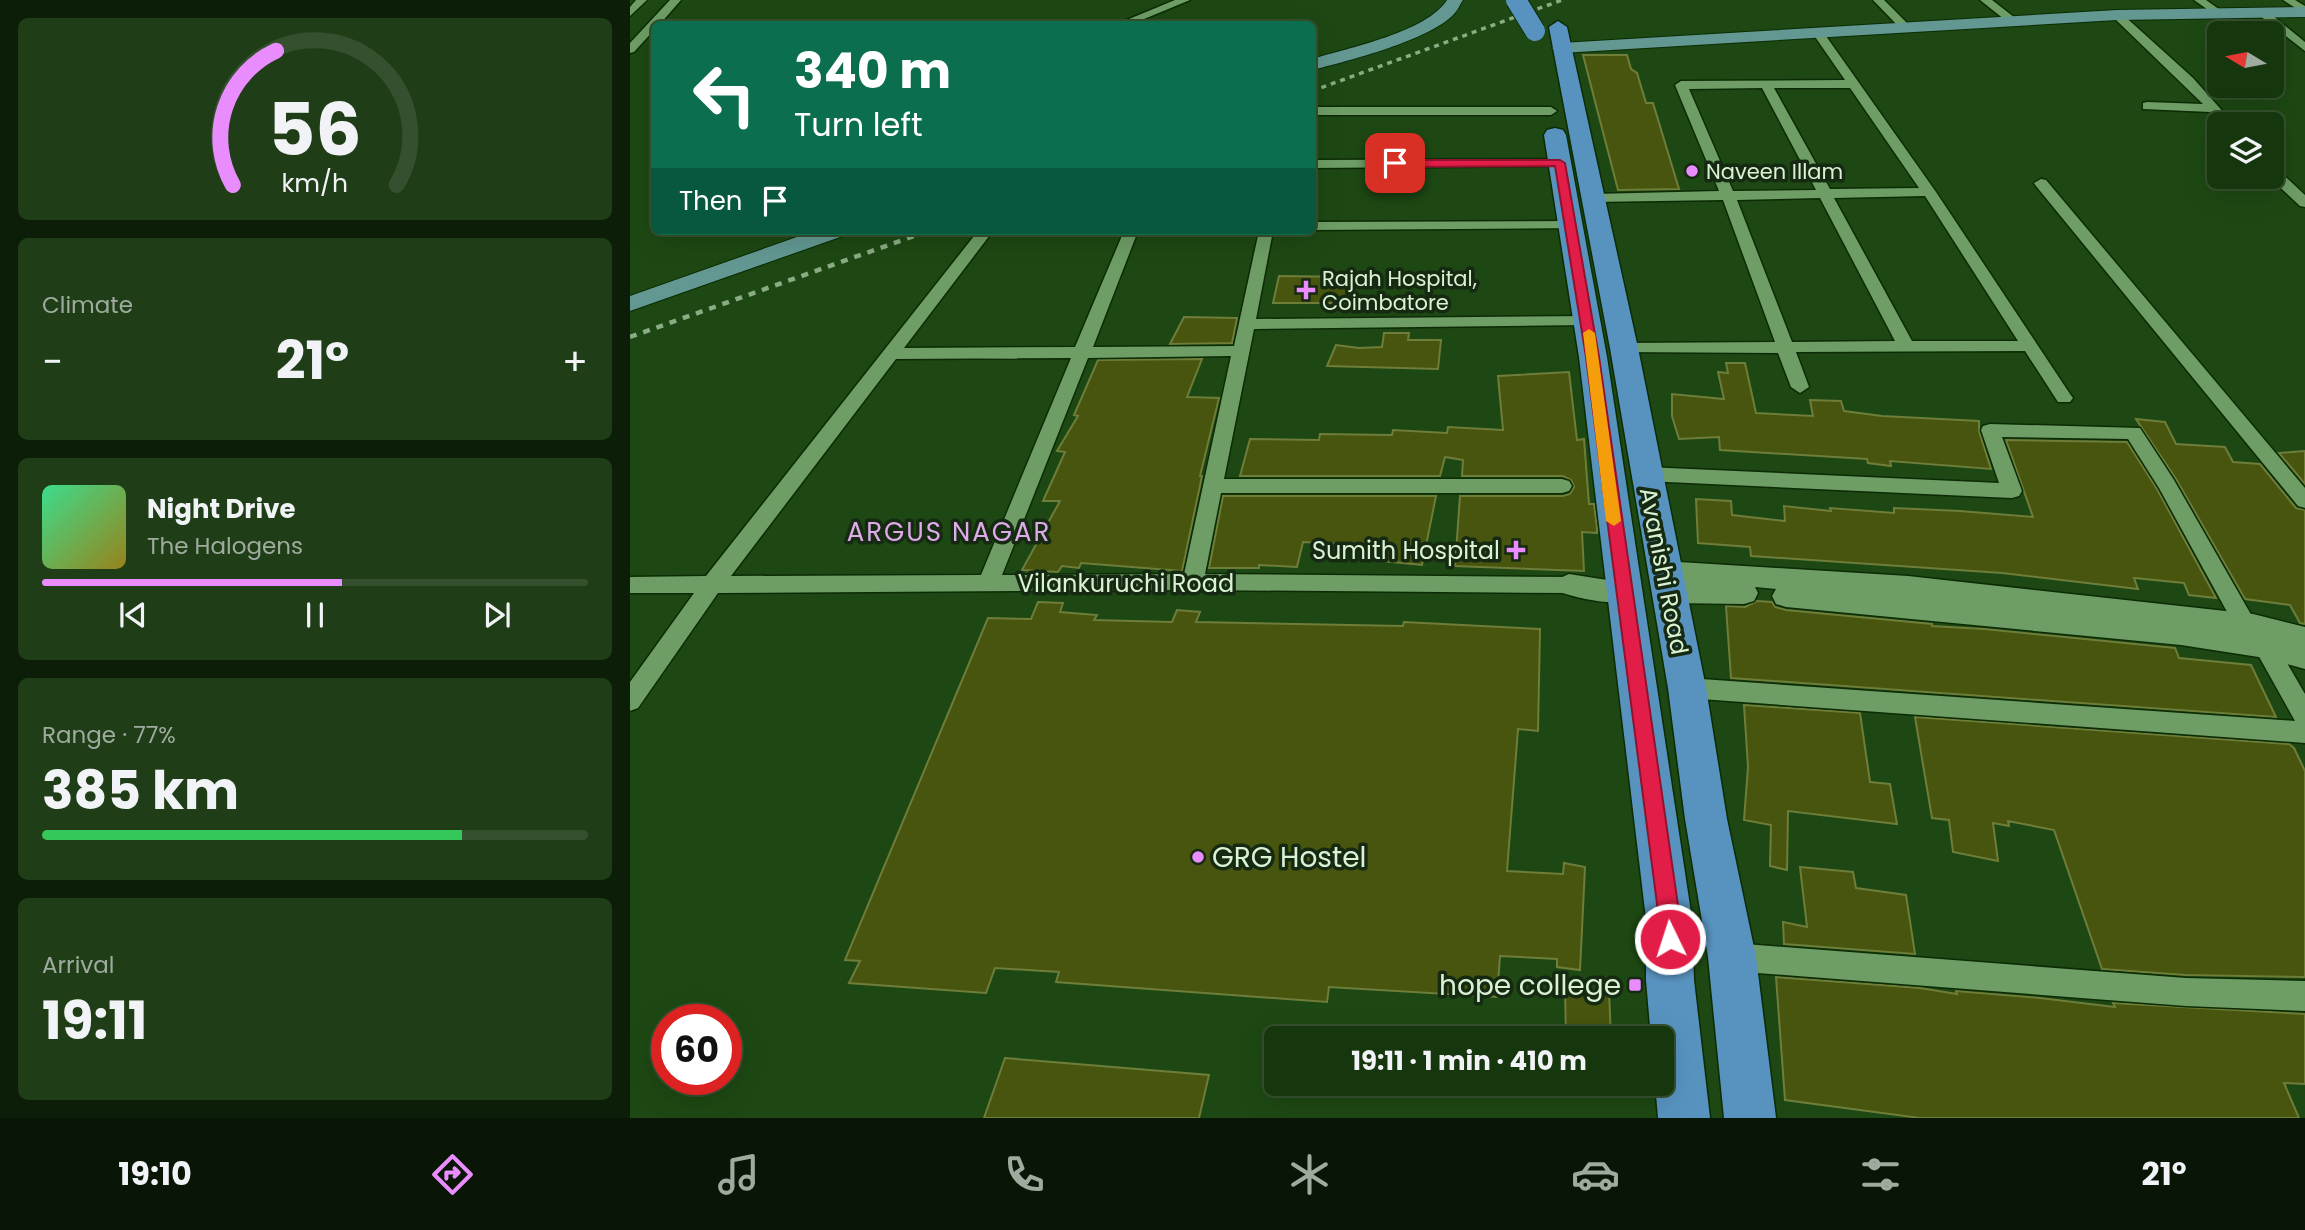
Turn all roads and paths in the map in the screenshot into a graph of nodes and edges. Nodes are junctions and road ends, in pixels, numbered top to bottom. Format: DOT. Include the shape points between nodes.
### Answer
graph roads {
  1 [pos="642,0"];
  2 [pos="676,0"];
  3 [pos="1185,0"];
  4 [pos="1433,0"];
  5 [pos="1455,0"];
  6 [pos="1516,0"];
  7 [pos="1878,0"];
  8 [pos="1985,0"];
  9 [pos="2199,0"];
  10 [pos="2288,0"];
  11 [pos="2218,12"];
  12 [pos="2305,12"];
  13 [pos="630,13"];
  14 [pos="2263,13"];
  15 [pos="2117,15"];
  16 [pos="657,21"];
  17 [pos="1131,21"];
  18 [pos="2013,21"];
  19 [pos="651,27"];
  20 [pos="1905,27"];
  21 [pos="1552,30"];
  22 [pos="1817,31"];
  23 [pos="2305,48"];
  24 [pos="630,50"];
  25 [pos="1316,51"];
  26 [pos="1316,64"];
  27 [pos="1766,84"];
  28 [pos="1853,84"];
  29 [pos="2147,106"];
  30 [pos="2214,108"];
  31 [pos="1316,111"];
  32 [pos="1551,111"];
  33 [pos="2218,112"];
  34 [pos="1316,164"];
  35 [pos="1575,177"];
  36 [pos="2041,183"];
  37 [pos="2284,183"];
  38 [pos="1929,192"];
  39 [pos="1824,194"];
  40 [pos="1728,195"];
  41 [pos="2305,202"];
  42 [pos="1316,226"];
  43 [pos="824,235"];
  44 [pos="983,235"];
  45 [pos="1129,235"];
  46 [pos="1265,235"];
  47 [pos="1574,237"];
  48 [pos="1603,248"];
  49 [pos="712,275"];
  50 [pos="630,298"];
  51 [pos="630,304"];
  52 [pos="1587,320"];
  53 [pos="1247,324"];
  54 [pos="2029,346"];
  55 [pos="1785,347"];
  56 [pos="1907,347"];
  57 [pos="1624,348"];
  58 [pos="1241,351"];
  59 [pos="891,354"];
  60 [pos="1081,354"];
  61 [pos="1800,387"];
  62 [pos="2064,398"];
  63 [pos="1646,474"];
  64 [pos="1213,486"];
  65 [pos="1562,486"];
  66 [pos="2305,501"];
  67 [pos="1193,582"];
  68 [pos="1666,582"];
  69 [pos="988,584"];
  70 [pos="1622,584"];
  71 [pos="630,585"];
  72 [pos="1569,585"];
  73 [pos="711,586"];
  74 [pos="2245,624"];
  75 [pos="2305,638"];
  76 [pos="2265,646"];
  77 [pos="2305,657"];
  78 [pos="1687,688"];
  79 [pos="630,701"];
  80 [pos="2305,716"];
  81 [pos="2305,732"];
  82 [pos="1732,957"];
  83 [pos="2305,996"];
  84 [pos="1684,1118"];
  85 [pos="1750,1118"];
  1 -- 13 [label="street"];
  2 -- 16 [label="street"];
  3 -- 17 [label="street"];
  4 -- 25 [label="main road" via="1416,17"];
  5 -- 26 [label="main road" via="1437,22"];
  6 -- 21 [label="main road, bridge"];
  7 -- 20 [label="street"];
  8 -- 18 [label="street"];
  9 -- 11 [label="street"];
  10 -- 12 [label="street"];
  11 -- 14 [label="main road"];
  11 -- 15 [label="main road"];
  12 -- 14 [label="main road"];
  14 -- 23 [label="street"];
  15 -- 18 [label="main road"];
  15 -- 30 [label="street"];
  18 -- 20 [label="main road"];
  19 -- 24 [label="street"];
  20 -- 22 [label="main road"];
  21 -- 22 [label="main road" via="1604,46"];
  21 -- 32 [label="main road"];
  21 -- 35 [label="main road, Avanishi Road"];
  22 -- 28 [label="street"];
  27 -- 28 [label="street"];
  27 -- 39 [label="street"];
  27 -- 40 [label="street" via="1681,85"];
  28 -- 38 [label="street"];
  29 -- 30 [label="street"];
  30 -- 33 [label="street"];
  31 -- 32 [label="street"];
  32 -- 35 [label="main road"];
  34 -- 35 [label="street"];
  35 -- 40 [label="street"];
  35 -- 47 [label="main road"];
  35 -- 48 [label="main road, Avanishi Road"];
  36 -- 66 [label="street"];
  37 -- 41 [label="street"];
  38 -- 39 [label="street"];
  38 -- 54 [label="street"];
  39 -- 40 [label="street"];
  39 -- 56 [label="street"];
  40 -- 55 [label="street"];
  42 -- 47 [label="street"];
  43 -- 49 [label="main road"];
  44 -- 59 [label="street"];
  45 -- 60 [label="street"];
  46 -- 53 [label="street"];
  47 -- 48 [label="main road"];
  47 -- 52 [label="main road"];
  48 -- 57 [label="main road, Avanishi Road"];
  49 -- 50 [label="street"];
  49 -- 51 [label="main road"];
  52 -- 53 [label="street"];
  52 -- 70 [label="main road"];
  53 -- 58 [label="street"];
  54 -- 56 [label="street"];
  54 -- 62 [label="street"];
  55 -- 56 [label="street"];
  55 -- 57 [label="street"];
  55 -- 61 [label="street"];
  57 -- 63 [label="main road, Avanishi Road"];
  58 -- 60 [label="street"];
  58 -- 64 [label="street"];
  59 -- 60 [label="street"];
  59 -- 73 [label="street"];
  60 -- 69 [label="street"];
  63 -- 68 [label="main road, Avanishi Road"];
  63 -- 74 [label="street" via="2012,491 1990,430 2133,433"];
  64 -- 65 [label="street"];
  64 -- 67 [label="street"];
  67 -- 69 [label="street, Vilankuruchi Road"];
  67 -- 72 [label="street, Vilankuruchi Road"];
  68 -- 74 [label="street" via="1908,587"];
  68 -- 76 [label="street" via="1715,591 1912,606"];
  68 -- 78 [label="main road, Avanishi Road"];
  69 -- 73 [label="street, Vilankuruchi Road"];
  70 -- 72 [label="street"];
  70 -- 84 [label="main road" via="1669,919 1670,980"];
  71 -- 73 [label="street, Vilankuruchi Road"];
  73 -- 79 [label="street"];
  74 -- 75 [label="street"];
  74 -- 76 [label="street"];
  76 -- 77 [label="street"];
  76 -- 80 [label="street"];
  78 -- 81 [label="street"];
  78 -- 82 [label="main road, Avanishi Road"];
  82 -- 83 [label="street" via="2186,992"];
  82 -- 85 [label="main road, Avanishi Road"];
}
